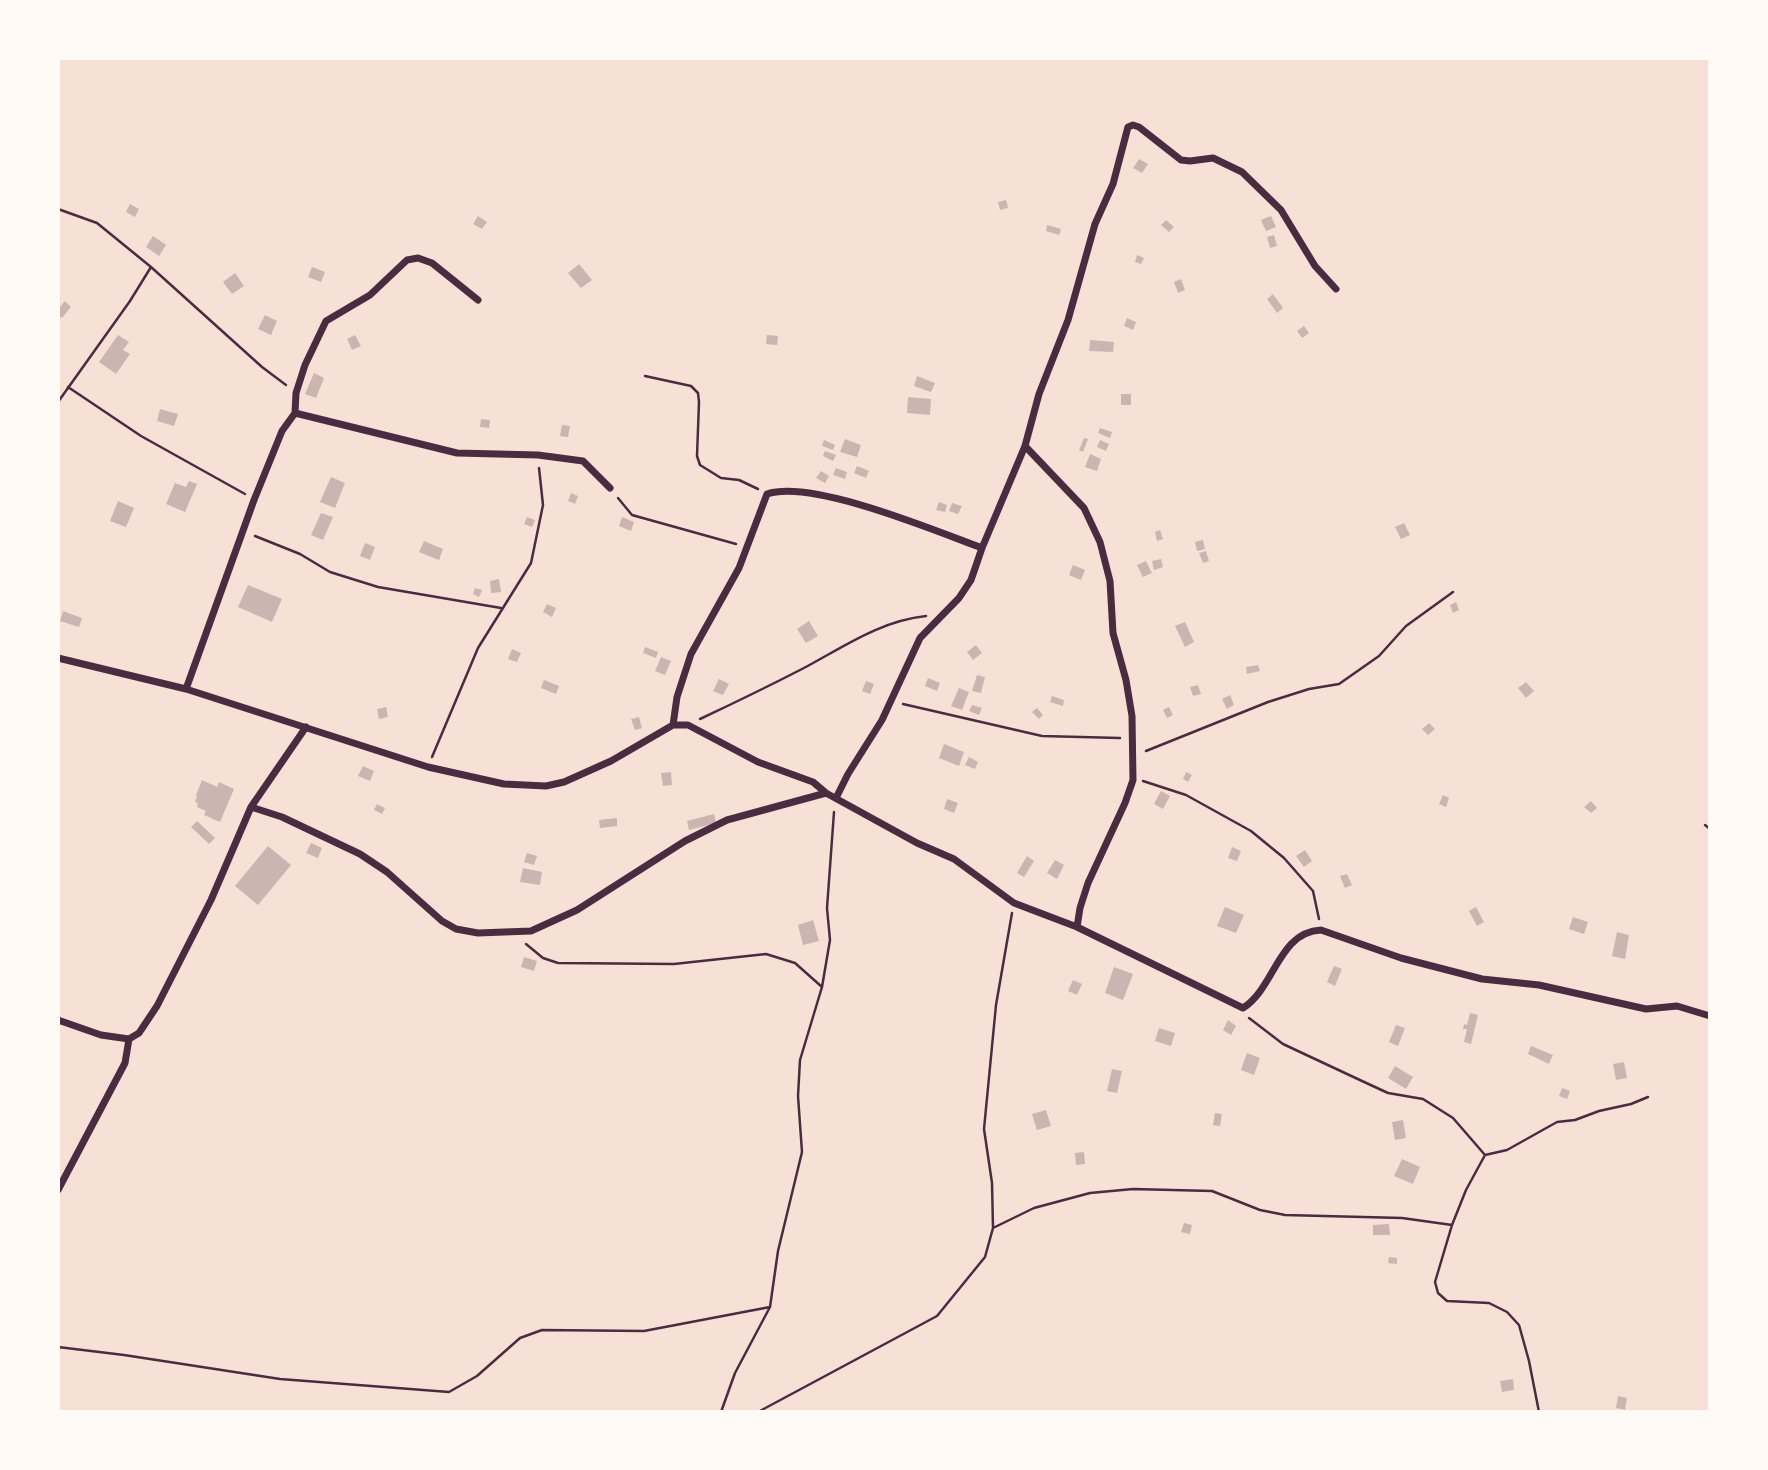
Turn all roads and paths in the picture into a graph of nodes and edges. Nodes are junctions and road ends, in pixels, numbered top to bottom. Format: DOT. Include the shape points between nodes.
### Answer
graph roads {
  1 [pos="58,209"];
  2 [pos="151,267"];
  3 [pos="1336,289"];
  4 [pos="478,300"];
  5 [pos="645,376"];
  6 [pos="68,387"];
  7 [pos="296,393"];
  8 [pos="58,402"];
  9 [pos="295,413"];
  10 [pos="1025,446"];
  11 [pos="538,455"];
  12 [pos="610,488"];
  13 [pos="767,494"];
  14 [pos="254,500"];
  15 [pos="242,531"];
  16 [pos="746,547"];
  17 [pos="982,548"];
  18 [pos="1452,592"];
  19 [pos="501,608"];
  20 [pos="942,615"];
  21 [pos="58,658"];
  22 [pos="186,689"];
  23 [pos="889,704"];
  24 [pos="673,725"];
  25 [pos="688,725"];
  26 [pos="306,727"];
  27 [pos="1132,738"];
  28 [pos="1133,756"];
  29 [pos="428,767"];
  30 [pos="1133,780"];
  31 [pos="826,793"];
  32 [pos="836,798"];
  33 [pos="251,807"];
  34 [pos="1705,825"];
  35 [pos="1710,829"];
  36 [pos="1014,903"];
  37 [pos="1077,927"];
  38 [pos="1321,930"];
  39 [pos="515,931"];
  40 [pos="822,987"];
  41 [pos="1243,1008"];
  42 [pos="1710,1016"];
  43 [pos="58,1020"];
  44 [pos="129,1039"];
  45 [pos="1648,1097"];
  46 [pos="1485,1155"];
  47 [pos="58,1190"];
  48 [pos="1452,1226"];
  49 [pos="993,1228"];
  50 [pos="770,1307"];
  51 [pos="58,1348"];
  52 [pos="722,1412"];
  53 [pos="758,1412"];
  54 [pos="1539,1412"];
  1 -- 2 [label="path" via="97,223"];
  2 -- 6 [label="path"];
  2 -- 7 [label="path"];
  3 -- 10 [label="street" via="1315,266 1280,210 1242,172 1213,158 1181,160 1139,127 1128,127"];
  4 -- 7 [label="street" via="432,263 407,260 370,295 326,321"];
  5 -- 13 [label="path" via="691,386 698,393 700,466"];
  6 -- 8 [label="path"];
  6 -- 14 [label="path" via="141,436"];
  7 -- 9 [label="street"];
  9 -- 11 [label="street" via="457,453"];
  9 -- 14 [label="street" via="282,431"];
  10 -- 17 [label="street"];
  10 -- 27 [label="street" via="1084,508 1100,542 1110,581 1113,633 1126,680"];
  11 -- 12 [label="street" via="583,461"];
  11 -- 19 [label="path" via="544,505 537,546"];
  12 -- 16 [label="path" via="632,515"];
  13 -- 16 [label="street"];
  13 -- 17 [label="street" via="779,490 807,493 879,510"];
  14 -- 15 [label="street"];
  15 -- 19 [label="path" via="300,554 330,572 378,587"];
  15 -- 22 [label="street"];
  16 -- 24 [label="street" via="691,654"];
  17 -- 20 [label="street" via="971,580"];
  18 -- 28 [label="path" via="1406,626 1379,656 1339,684 1268,702"];
  19 -- 29 [label="path" via="478,648"];
  20 -- 23 [label="street" via="920,638"];
  20 -- 25 [label="path" via="894,622 873,631"];
  21 -- 22 [label="street"];
  22 -- 26 [label="street"];
  23 -- 27 [label="path" via="1042,736"];
  23 -- 32 [label="street"];
  24 -- 25 [label="street"];
  24 -- 29 [label="street" via="611,761 546,786 504,784"];
  25 -- 31 [label="street" via="758,762 814,782"];
  26 -- 29 [label="street"];
  26 -- 33 [label="street"];
  27 -- 28 [label="street"];
  28 -- 30 [label="street"];
  30 -- 37 [label="street" via="1088,883"];
  30 -- 38 [label="path" via="1186,795 1251,831 1284,858 1313,891"];
  31 -- 32 [label="street"];
  31 -- 39 [label="street" via="727,820 685,841 577,910 531,931"];
  32 -- 36 [label="street" via="954,859"];
  32 -- 40 [label="path" via="827,908 830,940"];
  33 -- 39 [label="street" via="360,854 456,929"];
  33 -- 44 [label="street" via="211,900 156,1006 139,1033"];
  34 -- 35 [label="path"];
  36 -- 37 [label="street"];
  36 -- 49 [label="path" via="996,1005 984,1129"];
  37 -- 41 [label="street"];
  38 -- 41 [label="street" via="1309,931 1291,942 1255,1000"];
  38 -- 42 [label="street" via="1482,979 1539,985 1646,1009 1676,1006"];
  39 -- 40 [label="path" via="543,958 558,962 674,964 766,954 795,963"];
  40 -- 50 [label="path" via="800,1060 802,1152"];
  41 -- 46 [label="path" via="1251,1020 1283,1044 1388,1093 1423,1099 1453,1118"];
  43 -- 44 [label="street"];
  44 -- 47 [label="street" via="125,1063"];
  45 -- 46 [label="path" via="1558,1122 1507,1150"];
  46 -- 48 [label="path"];
  48 -- 49 [label="path" via="1402,1218 1284,1215 1212,1191 1133,1189 1090,1193 1034,1208"];
  48 -- 54 [label="path" via="1435,1282 1438,1293 1447,1301 1489,1303 1519,1325"];
  49 -- 53 [label="path" via="985,1256 937,1316"];
  50 -- 51 [label="path" via="644,1331 542,1330 520,1338 477,1376 449,1391 280,1379"];
  50 -- 52 [label="path" via="735,1373"];
}
